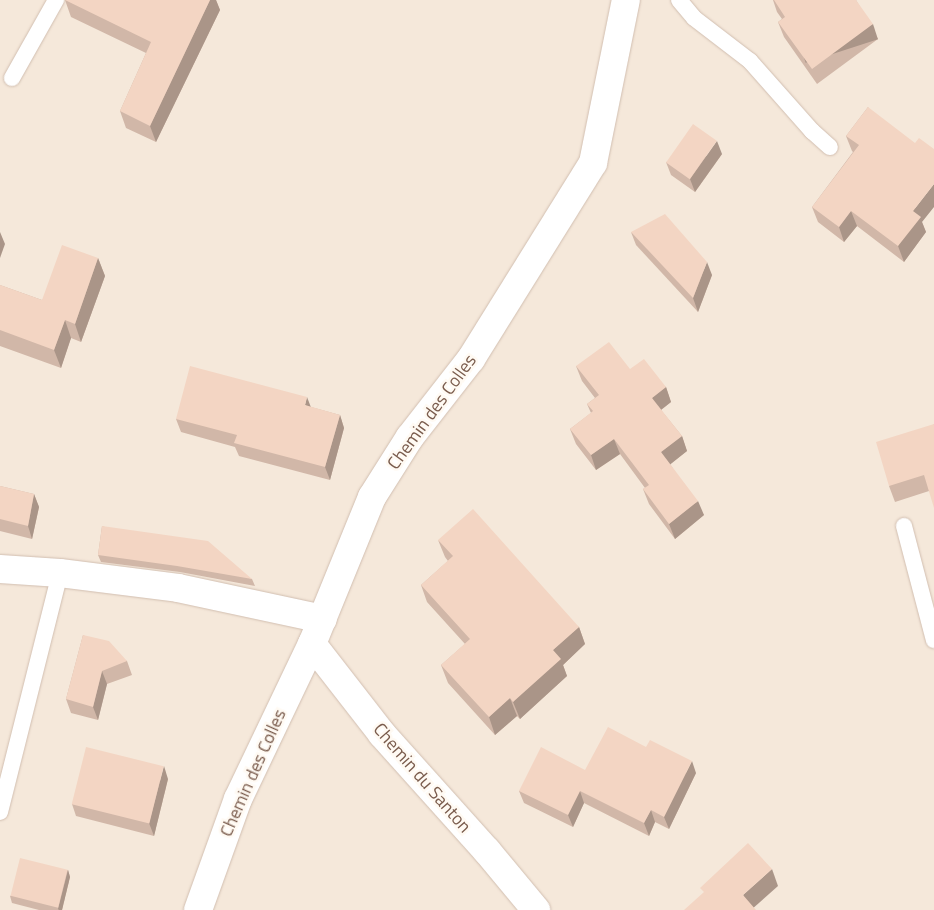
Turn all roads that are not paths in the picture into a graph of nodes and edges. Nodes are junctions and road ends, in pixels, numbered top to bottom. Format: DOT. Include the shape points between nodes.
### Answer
graph roads {
  1 [pos="56,0"];
  2 [pos="626,0"];
  3 [pos="679,0"];
  4 [pos="12,78"];
  5 [pos="830,148"];
  6 [pos="904,526"];
  7 [pos="0,569"];
  8 [pos="60,573"];
  9 [pos="323,619"];
  10 [pos="934,640"];
  11 [pos="312,644"];
  12 [pos="0,812"];
  13 [pos="198,910"];
  14 [pos="536,910"];
  1 -- 4 [label="lane"];
  2 -- 9 [label="street, Chemin des Colles" via="593,163 471,359 410,437 372,497"];
  3 -- 5 [label="lane" via="694,18 750,61"];
  6 -- 10 [label="lane"];
  7 -- 8 [label="street"];
  8 -- 9 [label="street" via="178,588"];
  8 -- 12 [label="lane"];
  9 -- 11 [label="street, Chemin des Colles"];
  11 -- 13 [label="street, Chemin des Colles" via="238,799"];
  11 -- 14 [label="street, Chemin du Santon" via="382,734"];
}
